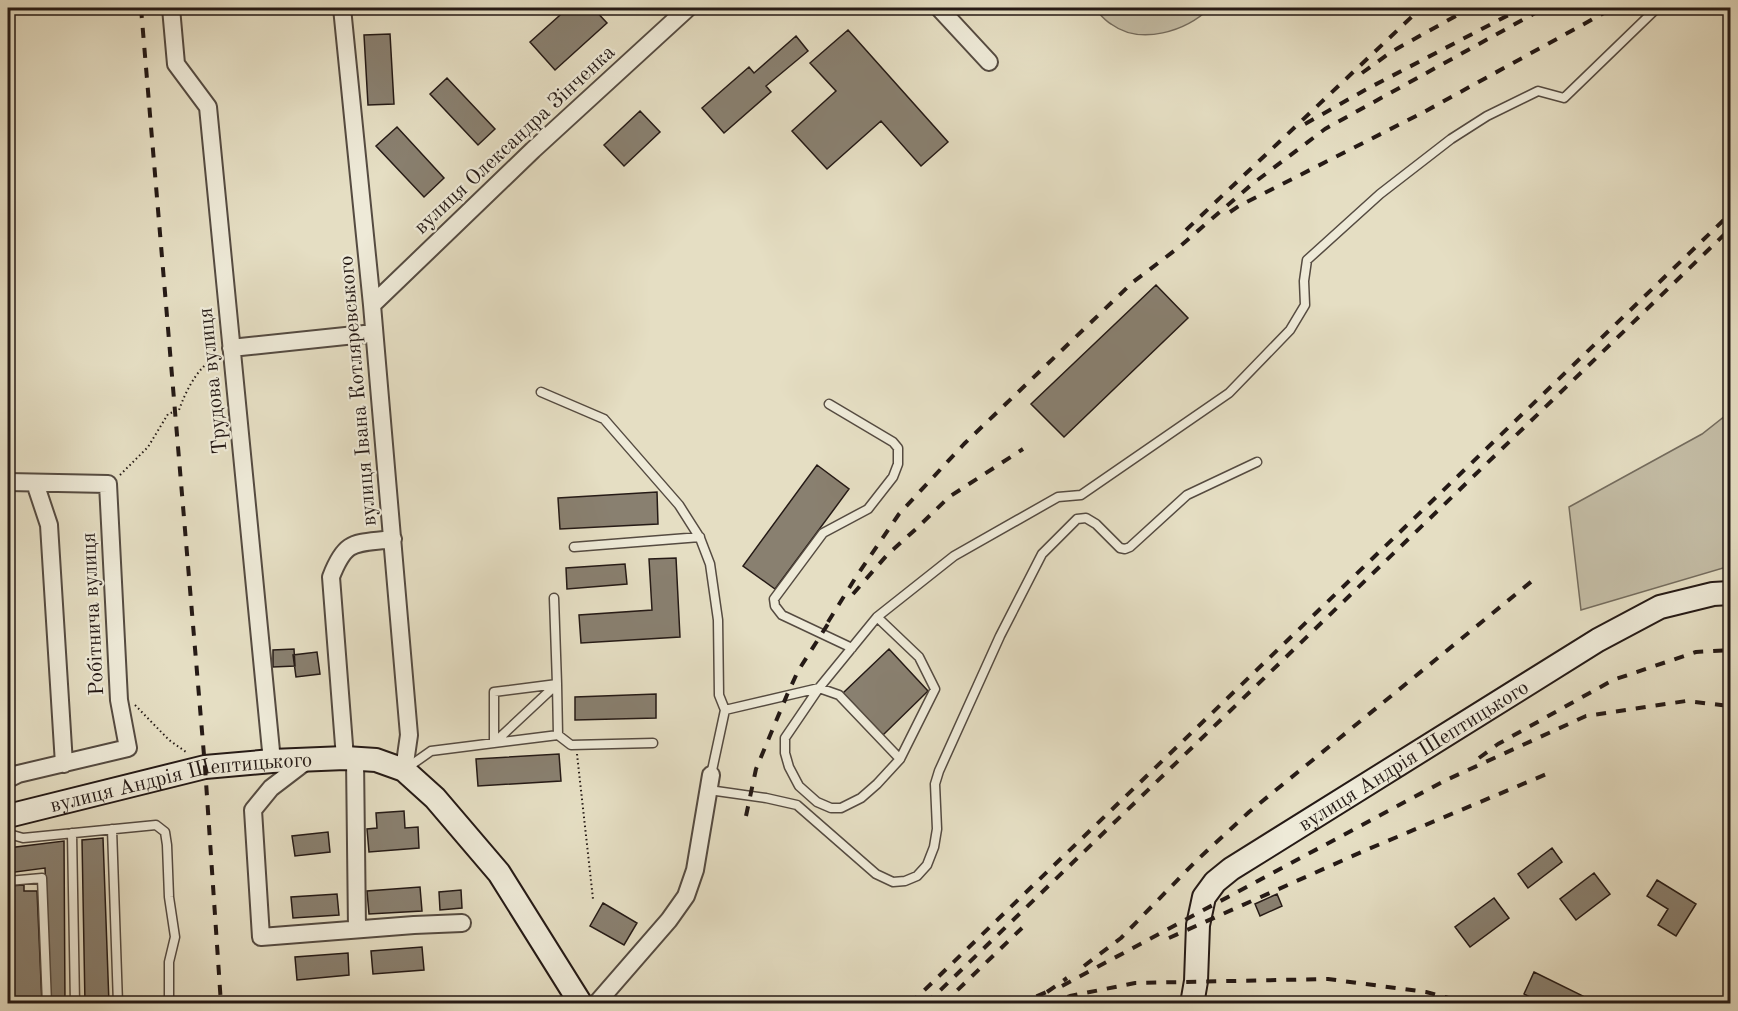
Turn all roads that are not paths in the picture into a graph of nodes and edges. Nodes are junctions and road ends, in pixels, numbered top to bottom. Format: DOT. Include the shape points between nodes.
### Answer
graph roads {
  1 [pos="171,8"];
  2 [pos="342,8"];
  3 [pos="688,8"];
  4 [pos="939,8"];
  5 [pos="1657,8"];
  6 [pos="989,62"];
  7 [pos="372,305"];
  8 [pos="374,333"];
  9 [pos="231,348"];
  10 [pos="541,392"];
  11 [pos="829,404"];
  12 [pos="1257,462"];
  13 [pos="8,482"];
  14 [pos="35,483"];
  15 [pos="700,537"];
  16 [pos="393,539"];
  17 [pos="574,548"];
  18 [pos="1731,593"];
  19 [pos="554,598"];
  20 [pos="877,617"];
  21 [pos="852,648"];
  22 [pos="557,684"];
  23 [pos="819,688"];
  24 [pos="725,710"];
  25 [pos="558,735"];
  26 [pos="494,742"];
  27 [pos="653,743"];
  28 [pos="309,759"];
  29 [pos="350,759"];
  30 [pos="900,759"];
  31 [pos="272,760"];
  32 [pos="64,764"];
  33 [pos="404,770"];
  34 [pos="8,779"];
  35 [pos="710,782"];
  36 [pos="8,816"];
  37 [pos="112,829"];
  38 [pos="8,830"];
  39 [pos="72,833"];
  40 [pos="8,880"];
  41 [pos="462,923"];
  42 [pos="357,930"];
  43 [pos="46,1004"];
  44 [pos="75,1004"];
  45 [pos="118,1004"];
  46 [pos="170,1004"];
  47 [pos="581,1004"];
  48 [pos="596,1004"];
  49 [pos="1192,1004"];
  1 -- 9 [label="street, Трудова вулиця" via="176,64 208,107"];
  2 -- 7 [label="street, вулиця Івана Котляревського"];
  3 -- 7 [label="street, вулиця Олександра Зінченка"];
  4 -- 6 [label="street"];
  5 -- 20 [label="lane" via="1564,98 1538,91 1487,116 1380,194 1307,260 1305,305 1290,330 1229,393 1082,495 1058,497 954,555"];
  7 -- 8 [label="street, вулиця Івана Котляревського"];
  8 -- 9 [label="street"];
  8 -- 16 [label="street, вулиця Івана Котляревського"];
  9 -- 31 [label="street, Трудова вулиця"];
  10 -- 15 [label="lane" via="604,419 679,505"];
  11 -- 21 [label="lane" via="893,442 898,448 898,464 893,477 868,508 823,533 774,599 782,615"];
  12 -- 35 [label="lane" via="1187,495 1130,547 1120,548 1086,518 1077,519 1042,554 939,771 935,784 934,847 917,876 893,882 876,874 797,805"];
  13 -- 14 [label="street"];
  14 -- 32 [label="street, Робітнича вулиця" via="49,525"];
  14 -- 32 [label="street, Робітнича вулиця" via="108,484 119,700 128,748"];
  15 -- 17 [label="lane"];
  15 -- 24 [label="lane" via="711,564 718,620 719,696"];
  16 -- 29 [label="street" via="351,545 342,552 331,577"];
  16 -- 33 [label="street, вулиця Івана Котляревського" via="409,735"];
  18 -- 49 [label="main road, вулиця Андрія Шептицького" via="1660,607 1598,640 1231,869 1204,897"];
  19 -- 22 [label="lane"];
  20 -- 21 [label="lane"];
  20 -- 30 [label="lane" via="919,657 935,689"];
  21 -- 23 [label="lane"];
  22 -- 25 [label="lane"];
  22 -- 26 [label="lane"];
  22 -- 26 [label="lane" via="494,692"];
  23 -- 24 [label="lane"];
  23 -- 30 [label="lane" via="839,695"];
  23 -- 30 [label="lane" via="784,738 789,767 799,786 818,802 841,808 861,798"];
  24 -- 35 [label="lane"];
  25 -- 26 [label="lane"];
  25 -- 27 [label="lane" via="571,746"];
  26 -- 33 [label="lane" via="431,751"];
  28 -- 29 [label="main road, вулиця Андрія Шептицького"];
  28 -- 31 [label="main road, вулиця Андрія Шептицького"];
  28 -- 42 [label="street" via="271,788 252,810 261,937"];
  29 -- 33 [label="main road, вулиця Андрія Шептицького" via="376,760"];
  29 -- 42 [label="street"];
  31 -- 36 [label="main road, вулиця Андрія Шептицького" via="205,767"];
  32 -- 34 [label="street, Робітнича вулиця"];
  33 -- 47 [label="main road, вулиця Андрія Шептицького" via="435,798 499,873"];
  35 -- 48 [label="street" via="695,870 686,896"];
  37 -- 39 [label="lane"];
  37 -- 45 [label="lane"];
  37 -- 46 [label="lane" via="156,825 165,832 175,937 169,962"];
  38 -- 39 [label="lane" via="9,834 23,838"];
  39 -- 44 [label="lane"];
  40 -- 43 [label="lane" via="42,878"];
  41 -- 42 [label="street"];
}
